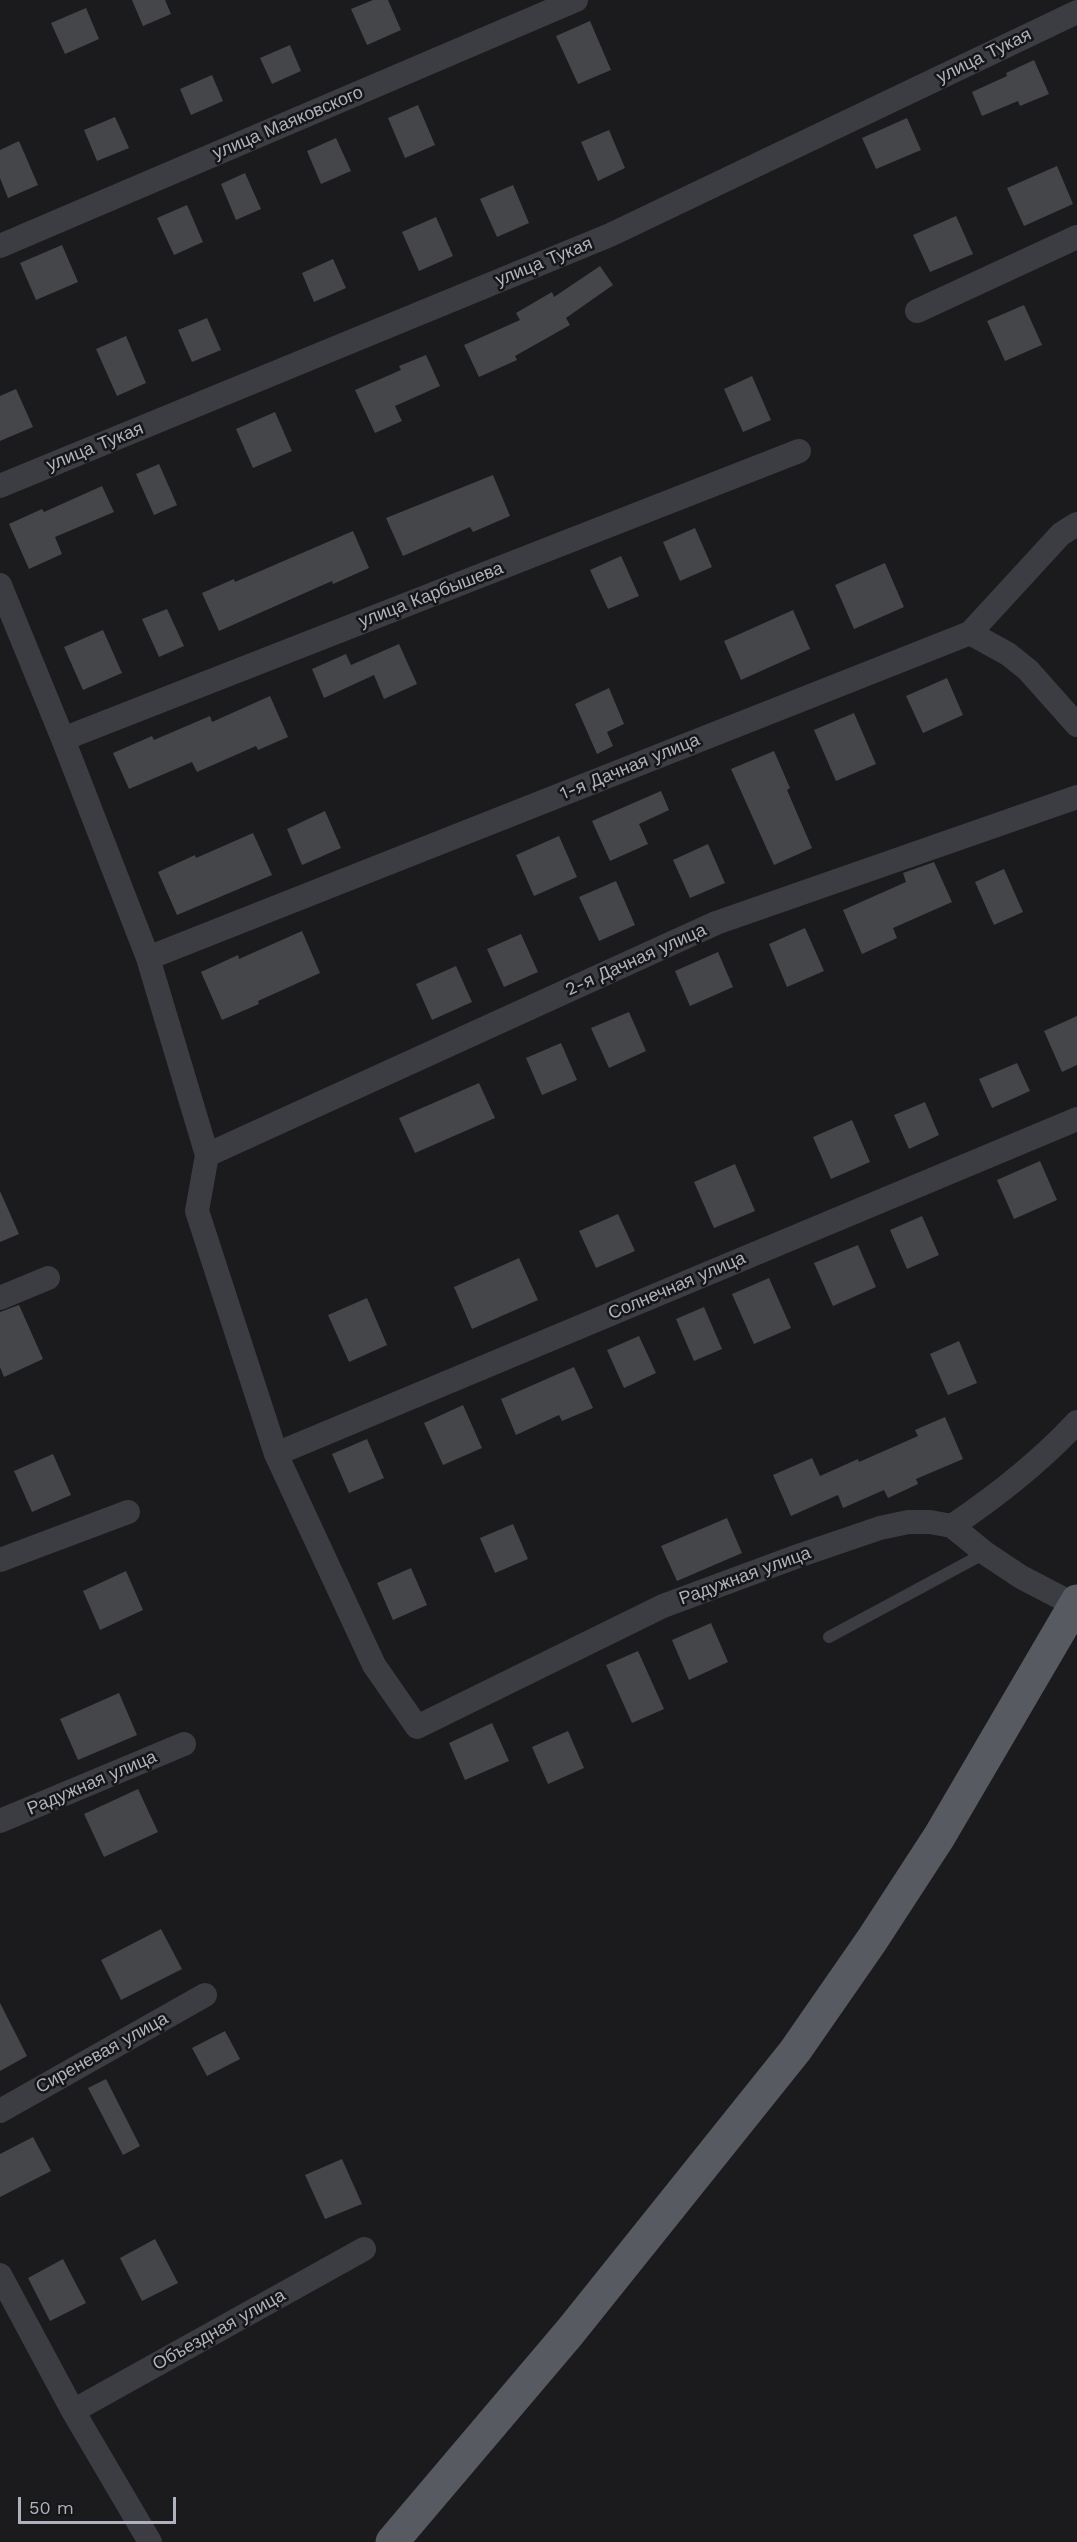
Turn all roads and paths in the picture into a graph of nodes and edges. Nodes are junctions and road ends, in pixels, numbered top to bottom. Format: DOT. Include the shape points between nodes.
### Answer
graph roads {
  1 [pos="576,0"];
  2 [pos="1077,12"];
  3 [pos="1077,237"];
  4 [pos="0,246"];
  5 [pos="917,311"];
  6 [pos="799,451"];
  7 [pos="0,486"];
  8 [pos="1077,524"];
  9 [pos="0,585"];
  10 [pos="970,633"];
  11 [pos="1077,725"];
  12 [pos="63,739"];
  13 [pos="1077,797"];
  14 [pos="148,958"];
  15 [pos="1077,1119"];
  16 [pos="207,1155"];
  17 [pos="48,1278"];
  18 [pos="0,1298"];
  19 [pos="1077,1422"];
  20 [pos="276,1454"];
  21 [pos="128,1512"];
  22 [pos="952,1526"];
  23 [pos="985,1553"];
  24 [pos="0,1560"];
  25 [pos="1076,1603"];
  26 [pos="829,1637"];
  27 [pos="184,1744"];
  28 [pos="0,1821"];
  29 [pos="205,1995"];
  30 [pos="0,2111"];
  31 [pos="364,2249"];
  32 [pos="0,2275"];
  33 [pos="73,2411"];
  34 [pos="150,2542"];
  35 [pos="392,2542"];
  1 -- 4 [label="street, улица Маяковского"];
  2 -- 7 [label="street, улица Тукая" via="610,235"];
  3 -- 5 [label="street"];
  6 -- 12 [label="street, улица Карбышева"];
  8 -- 10 [label="street, 1-я Дачная улица" via="1060,534"];
  9 -- 12 [label="street"];
  10 -- 11 [label="street" via="1028,670"];
  10 -- 14 [label="street, 1-я Дачная улица"];
  12 -- 14 [label="street"];
  13 -- 16 [label="street, 2-я Дачная улица" via="716,923"];
  14 -- 16 [label="street"];
  15 -- 20 [label="street, Солнечная улица"];
  16 -- 20 [label="street" via="197,1211"];
  17 -- 18 [label="street"];
  19 -- 22 [label="street" via="1003,1492"];
  20 -- 22 [label="street, Радужная улица" via="374,1665 417,1727 694,1594 880,1528 909,1522"];
  21 -- 24 [label="street"];
  22 -- 23 [label="street"];
  23 -- 25 [label="street" via="1021,1577"];
  23 -- 26 [label="lane"];
  25 -- 35 [label="main road" via="939,1837 795,2051 570,2332"];
  27 -- 28 [label="street, Радужная улица"];
  29 -- 30 [label="street, Сиреневая улица"];
  31 -- 33 [label="street, Объездная улица"];
  32 -- 33 [label="street"];
  33 -- 34 [label="street"];
}
